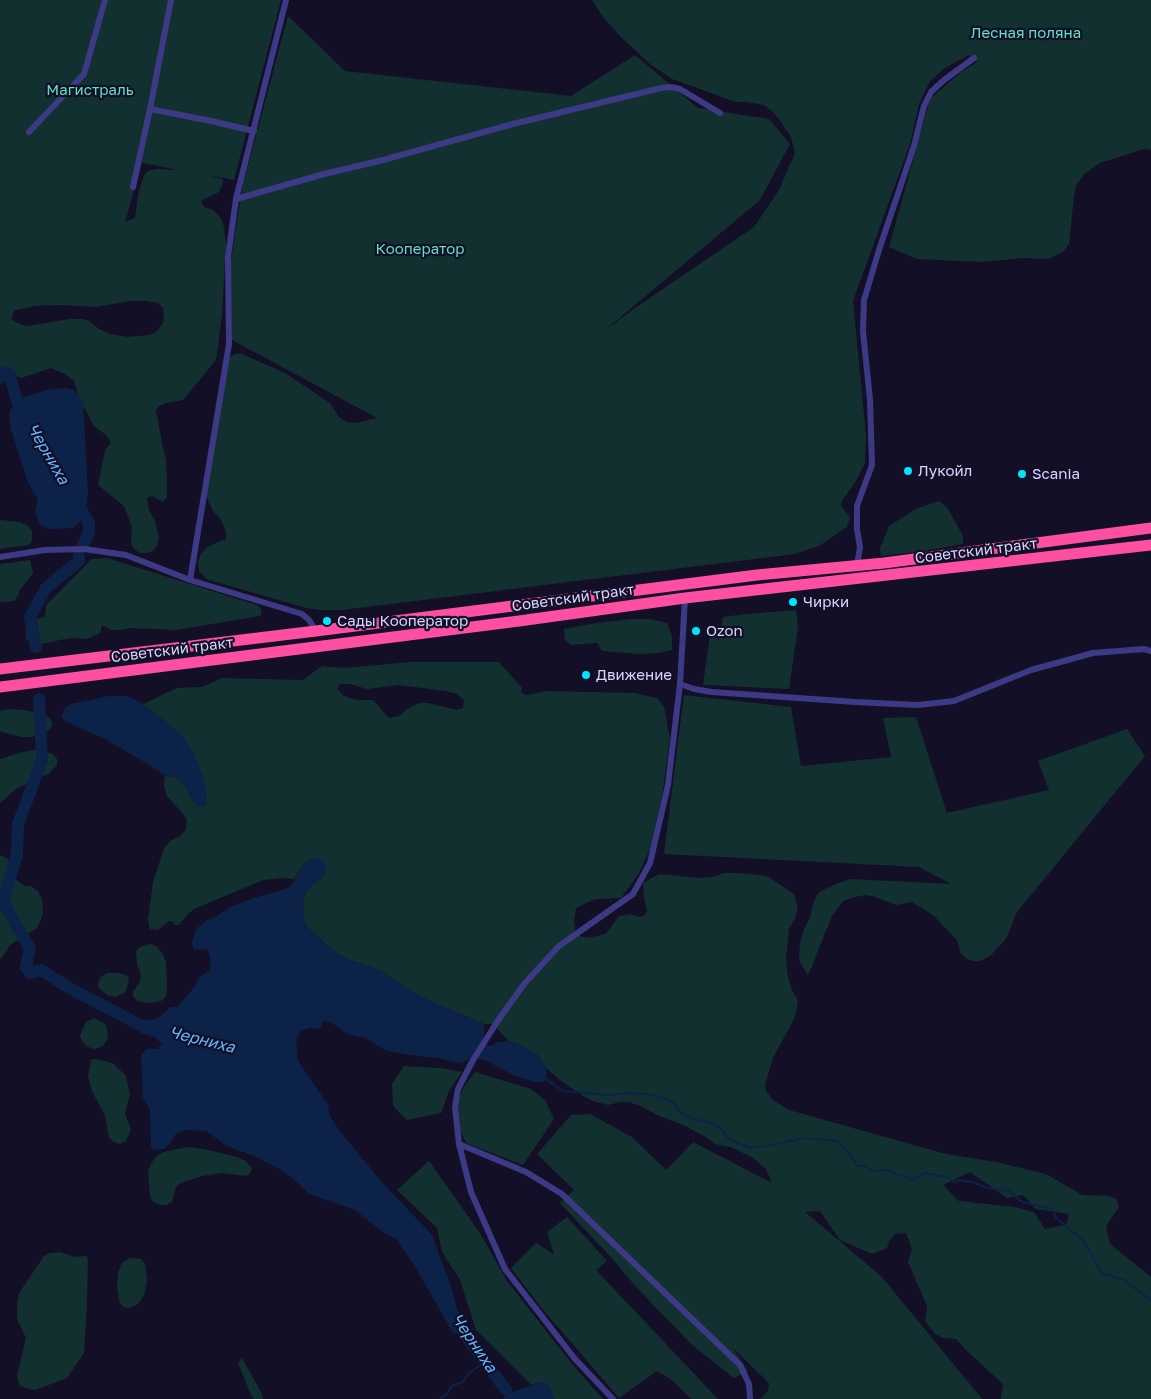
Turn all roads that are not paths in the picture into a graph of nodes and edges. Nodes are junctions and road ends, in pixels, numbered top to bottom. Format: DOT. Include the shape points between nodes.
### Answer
graph roads {
  1 [pos="105,0"];
  2 [pos="171,0"];
  3 [pos="286,0"];
  4 [pos="974,58"];
  5 [pos="150,109"];
  6 [pos="720,113"];
  7 [pos="254,131"];
  8 [pos="29,132"];
  9 [pos="133,187"];
  10 [pos="236,199"];
  11 [pos="1151,528"];
  12 [pos="1151,545"];
  13 [pos="0,557"];
  14 [pos="857,565"];
  15 [pos="190,580"];
  16 [pos="685,598"];
  17 [pos="316,631"];
  18 [pos="1151,651"];
  19 [pos="0,669"];
  20 [pos="680,684"];
  21 [pos="0,687"];
  22 [pos="459,1144"];
  23 [pos="613,1399"];
  24 [pos="750,1399"];
  1 -- 8 [label="street" via="84,74"];
  2 -- 5 [label="street"];
  3 -- 7 [label="street"];
  4 -- 14 [label="street" via="931,92 924,106 864,300 863,331 872,465 857,506 860,547"];
  5 -- 7 [label="street"];
  5 -- 9 [label="street"];
  6 -- 10 [label="street" via="680,89 661,88 513,124"];
  7 -- 10 [label="street"];
  10 -- 15 [label="street" via="228,257 229,344"];
  11 -- 14 [label="highway, Советский тракт"];
  12 -- 16 [label="highway, Советский тракт"];
  13 -- 15 [label="street" via="45,550 84,549 126,555"];
  14 -- 17 [label="highway, Советский тракт" via="757,574"];
  15 -- 17 [label="street" via="302,614"];
  16 -- 20 [label="street"];
  16 -- 21 [label="highway, Советский тракт"];
  17 -- 19 [label="highway, Советский тракт"];
  18 -- 20 [label="street" via="1093,653 1031,670 954,701 918,704 712,692"];
  20 -- 22 [label="street" via="668,785 650,863 633,894 559,946 525,984 500,1019 458,1089 455,1107"];
  22 -- 23 [label="street" via="471,1192 505,1269 575,1359"];
  22 -- 24 [label="street" via="526,1172 562,1194 740,1365 750,1384"];
}
